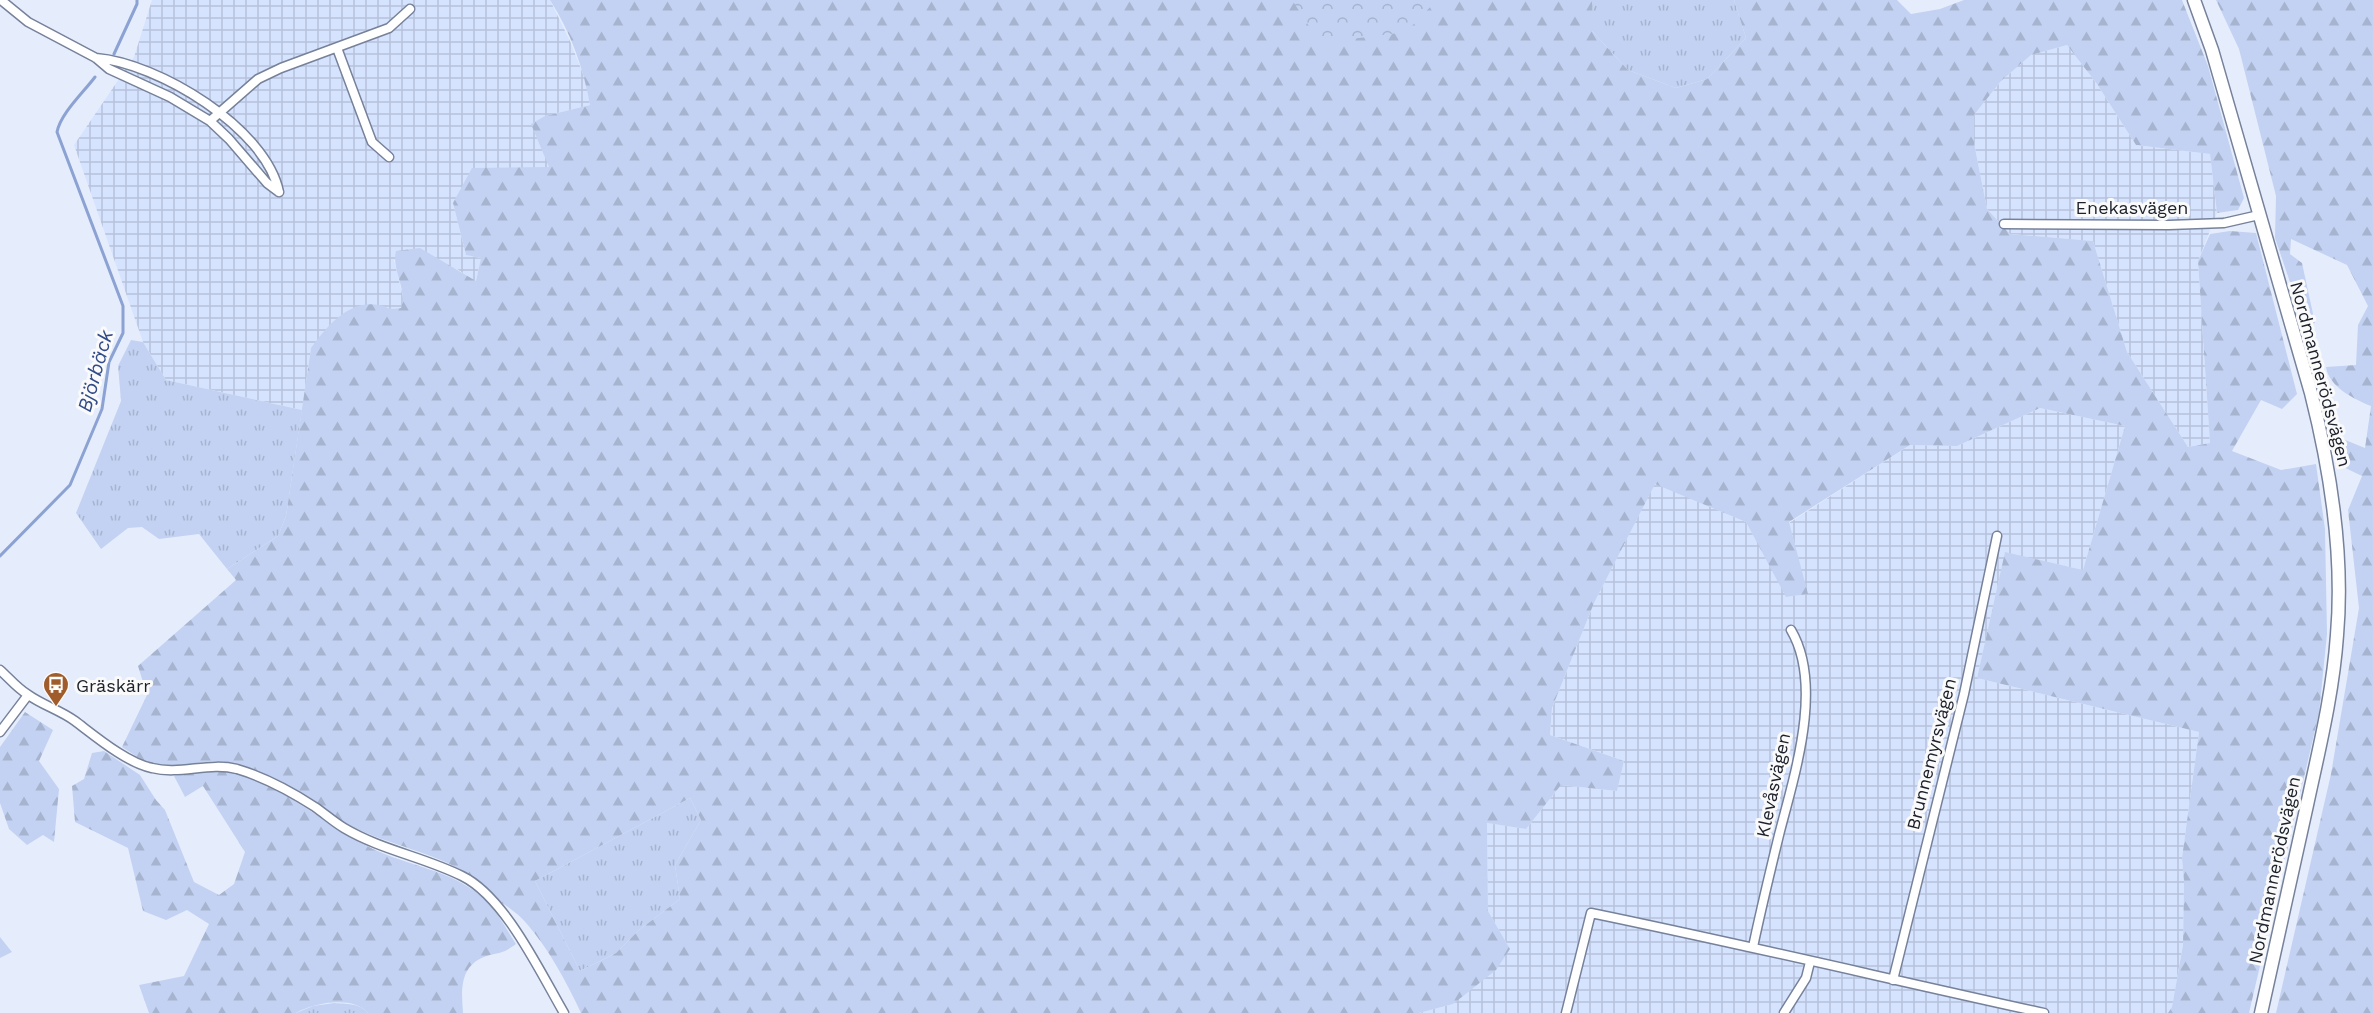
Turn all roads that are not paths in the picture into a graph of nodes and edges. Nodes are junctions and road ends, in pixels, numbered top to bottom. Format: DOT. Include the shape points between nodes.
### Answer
graph roads {
  1 [pos="1,0"];
  2 [pos="2194,0"];
  3 [pos="410,9"];
  4 [pos="337,48"];
  5 [pos="96,58"];
  6 [pos="220,112"];
  7 [pos="210,121"];
  8 [pos="389,157"];
  9 [pos="2259,215"];
  10 [pos="2004,224"];
  11 [pos="1997,536"];
  12 [pos="1791,630"];
  13 [pos="0,670"];
  14 [pos="28,695"];
  15 [pos="0,732"];
  16 [pos="1753,946"];
  17 [pos="1810,962"];
  18 [pos="1893,980"];
  19 [pos="564,1013"];
  20 [pos="1566,1013"];
  21 [pos="1784,1013"];
  22 [pos="2044,1013"];
  23 [pos="2261,1013"];
  1 -- 5 [label="street" via="28,22"];
  2 -- 9 [label="main road, Nordmannerödsvägen"];
  3 -- 4 [label="street" via="388,28"];
  4 -- 6 [label="street" via="258,79"];
  4 -- 8 [label="street" via="372,142"];
  5 -- 6 [label="street" via="115,60 146,72"];
  5 -- 7 [label="street" via="109,69 170,97"];
  6 -- 7 [label="street"];
  6 -- 7 [label="street" via="267,163 279,192"];
  9 -- 10 [label="street, Enekasvägen" via="2224,223"];
  9 -- 23 [label="main road, Nordmannerödsvägen" via="2323,441 2332,490 2338,577 2337,635 2327,714"];
  11 -- 18 [label="street, Brunnemyrsvägen" via="1964,694"];
  12 -- 16 [label="street, Klevåsvägen" via="1801,652 1805,682 1803,729"];
  13 -- 14 [label="street"];
  14 -- 15 [label="street"];
  14 -- 19 [label="street" via="56,708 141,765 175,770 209,766 236,769 284,790 375,844 465,877 493,899"];
  16 -- 17 [label="street"];
  16 -- 20 [label="street" via="1591,913"];
  17 -- 18 [label="street"];
  17 -- 21 [label="street" via="1806,978"];
  18 -- 22 [label="street"];
}
